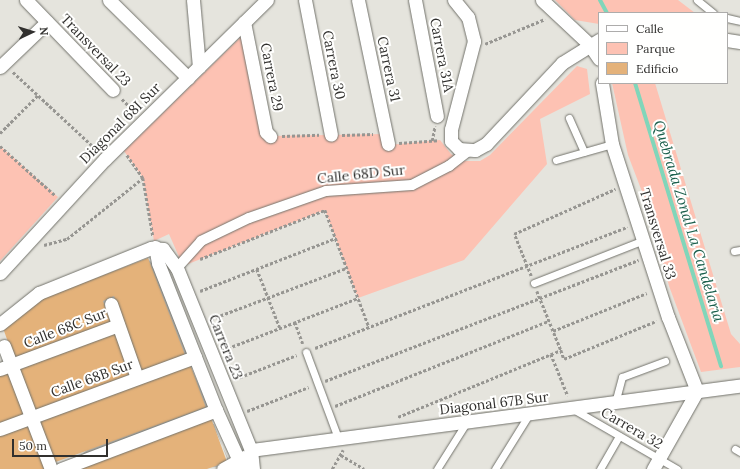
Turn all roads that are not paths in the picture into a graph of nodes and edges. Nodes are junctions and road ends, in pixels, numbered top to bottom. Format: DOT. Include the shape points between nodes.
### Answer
graph roads {
  1 [pos="26,0"];
  2 [pos="109,0"];
  3 [pos="193,0"];
  4 [pos="267,0"];
  5 [pos="305,0"];
  6 [pos="358,0"];
  7 [pos="415,0"];
  8 [pos="454,0"];
  9 [pos="542,0"];
  10 [pos="697,0"];
  11 [pos="712,12"];
  12 [pos="728,18"];
  13 [pos="740,21"];
  14 [pos="47,22"];
  15 [pos="244,22"];
  16 [pos="728,40"];
  17 [pos="594,42"];
  18 [pos="740,42"];
  19 [pos="598,56"];
  20 [pos="2,65"];
  21 [pos="198,67"];
  22 [pos="188,78"];
  23 [pos="602,84"];
  24 [pos="113,90"];
  25 [pos="437,116"];
  26 [pos="570,118"];
  27 [pos="330,135"];
  28 [pos="270,136"];
  29 [pos="388,144"];
  30 [pos="612,144"];
  31 [pos="468,151"];
  32 [pos="584,152"];
  33 [pos="556,160"];
  34 [pos="644,240"];
  35 [pos="155,247"];
  36 [pos="177,268"];
  37 [pos="0,273"];
  38 [pos="534,283"];
  39 [pos="111,304"];
  40 [pos="0,324"];
  41 [pos="118,324"];
  42 [pos="4,346"];
  43 [pos="306,352"];
  44 [pos="195,357"];
  45 [pos="666,361"];
  46 [pos="6,367"];
  47 [pos="137,378"];
  48 [pos="734,387"];
  49 [pos="697,391"];
  50 [pos="740,395"];
  51 [pos="615,403"];
  52 [pos="573,409"];
  53 [pos="216,410"];
  54 [pos="528,416"];
  55 [pos="31,418"];
  56 [pos="466,423"];
  57 [pos="0,429"];
  58 [pos="619,436"];
  59 [pos="338,438"];
  60 [pos="251,450"];
  61 [pos="656,464"];
  62 [pos="248,467"];
  63 [pos="51,469"];
  64 [pos="61,469"];
  65 [pos="223,469"];
  66 [pos="437,469"];
  67 [pos="495,469"];
  68 [pos="600,469"];
  69 [pos="676,469"];
  1 -- 14 [label="street, Transversal 23"];
  2 -- 22 [label="street"];
  3 -- 21 [label="street"];
  4 -- 15 [label="street, Diagonal 68I Sur"];
  5 -- 27 [label="street, Carrera 30"];
  6 -- 29 [label="street, Carrera 31"];
  7 -- 25 [label="street, Carrera 31A"];
  8 -- 31 [label="street" via="471,25 474,49 452,122 451,139 454,147"];
  9 -- 17 [label="street" via="554,15"];
  10 -- 11 [label="lane"];
  12 -- 13 [label="lane"];
  14 -- 20 [label="street"];
  14 -- 24 [label="street, Transversal 23"];
  15 -- 21 [label="street, Diagonal 68I Sur"];
  15 -- 28 [label="street, Carrera 29" via="266,132"];
  16 -- 18 [label="street"];
  17 -- 19 [label="street"];
  17 -- 31 [label="street, Calle 68D Sur" via="562,63 490,141"];
  21 -- 22 [label="street, Diagonal 68I Sur"];
  22 -- 37 [label="street, Diagonal 68I Sur" via="105,158"];
  23 -- 30 [label="street, Transversal 33"];
  26 -- 32 [label="lane"];
  30 -- 32 [label="lane"];
  30 -- 34 [label="street, Transversal 33"];
  31 -- 36 [label="street, Calle 68D Sur" via="449,166 412,185 326,191 249,218 202,241 182,259"];
  32 -- 33 [label="lane"];
  34 -- 38 [label="lane"];
  34 -- 49 [label="street, Transversal 33" via="658,288"];
  35 -- 36 [label="street, Carrera 23" via="167,251"];
  35 -- 40 [label="street" via="39,293"];
  35 -- 44 [label="street"];
  36 -- 60 [label="street, Carrera 23"];
  39 -- 41 [label="street"];
  41 -- 46 [label="street, Calle 68C Sur"];
  41 -- 47 [label="street"];
  42 -- 46 [label="street"];
  43 -- 59 [label="lane"];
  44 -- 47 [label="street, Calle 68B Sur"];
  44 -- 53 [label="street"];
  45 -- 51 [label="lane" via="622,377"];
  46 -- 55 [label="street"];
  47 -- 55 [label="street, Calle 68B Sur"];
  48 -- 49 [label="street, Diagonal 67B Sur"];
  48 -- 50 [label="lane"];
  49 -- 51 [label="street, Diagonal 67B Sur"];
  49 -- 61 [label="street"];
  51 -- 52 [label="street, Diagonal 67B Sur"];
  52 -- 54 [label="street, Diagonal 67B Sur"];
  52 -- 58 [label="lane, Carrera 32"];
  53 -- 62 [label="street"];
  53 -- 64 [label="street"];
  54 -- 56 [label="street, Diagonal 67B Sur"];
  54 -- 67 [label="lane"];
  55 -- 57 [label="street, Calle 68B Sur"];
  55 -- 63 [label="street"];
  56 -- 59 [label="street, Diagonal 67B Sur"];
  56 -- 66 [label="lane"];
  58 -- 61 [label="lane, Carrera 32"];
  58 -- 68 [label="lane"];
  59 -- 60 [label="street, Diagonal 67B Sur"];
  60 -- 62 [label="street"];
  61 -- 69 [label="lane, Carrera 32"];
  62 -- 65 [label="street"];
}
